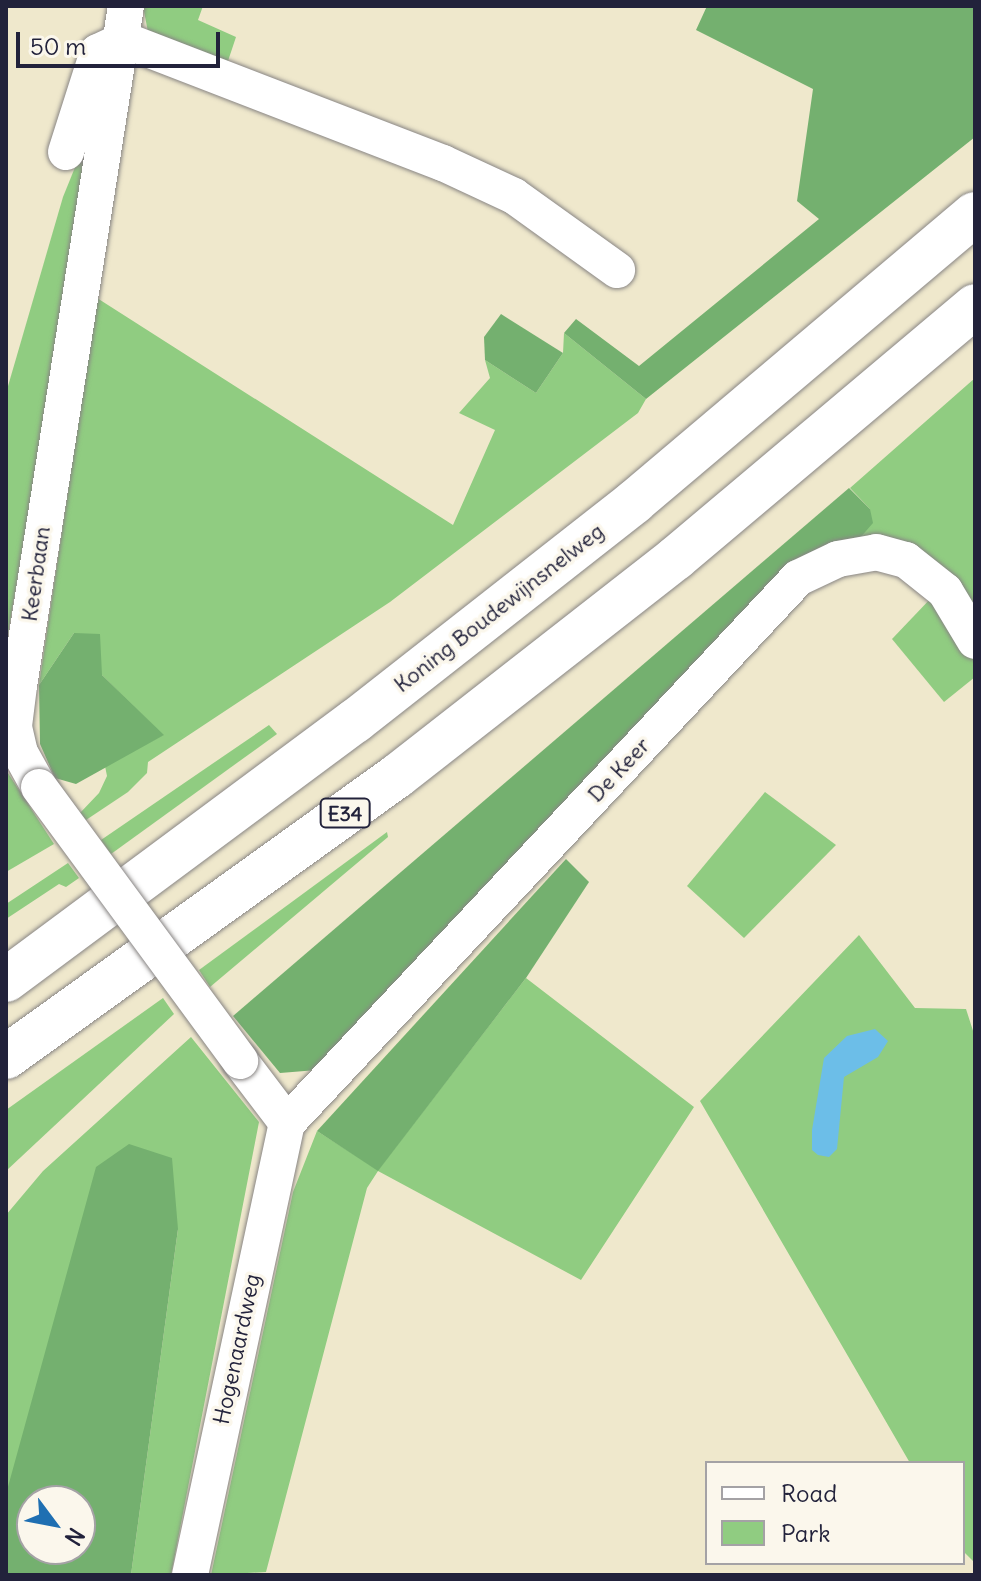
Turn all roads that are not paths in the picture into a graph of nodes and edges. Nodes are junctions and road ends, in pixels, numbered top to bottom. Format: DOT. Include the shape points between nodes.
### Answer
graph roads {
  1 [pos="125,23"];
  2 [pos="66,152"];
  3 [pos="975,214"];
  4 [pos="617,270"];
  5 [pos="975,306"];
  6 [pos="975,641"];
  7 [pos="6,980"];
  8 [pos="6,1057"];
  9 [pos="287,1123"];
  10 [pos="190,1575"];
  1 -- 2 [label="street" via="98,52"];
  1 -- 4 [label="street" via="514,196"];
  1 -- 9 [label="street, Keerbaan, bridge" via="14,726 20,753 39,787"];
  3 -- 7 [label="highway, Koning Boudewijnsnelweg" via="622,511 355,721"];
  5 -- 8 [label="highway, E34" via="676,558 409,767"];
  6 -- 9 [label="street, De Keer" via="945,591 906,560 876,552 838,559 798,578"];
  9 -- 10 [label="street, Hogenaardweg"];
}
